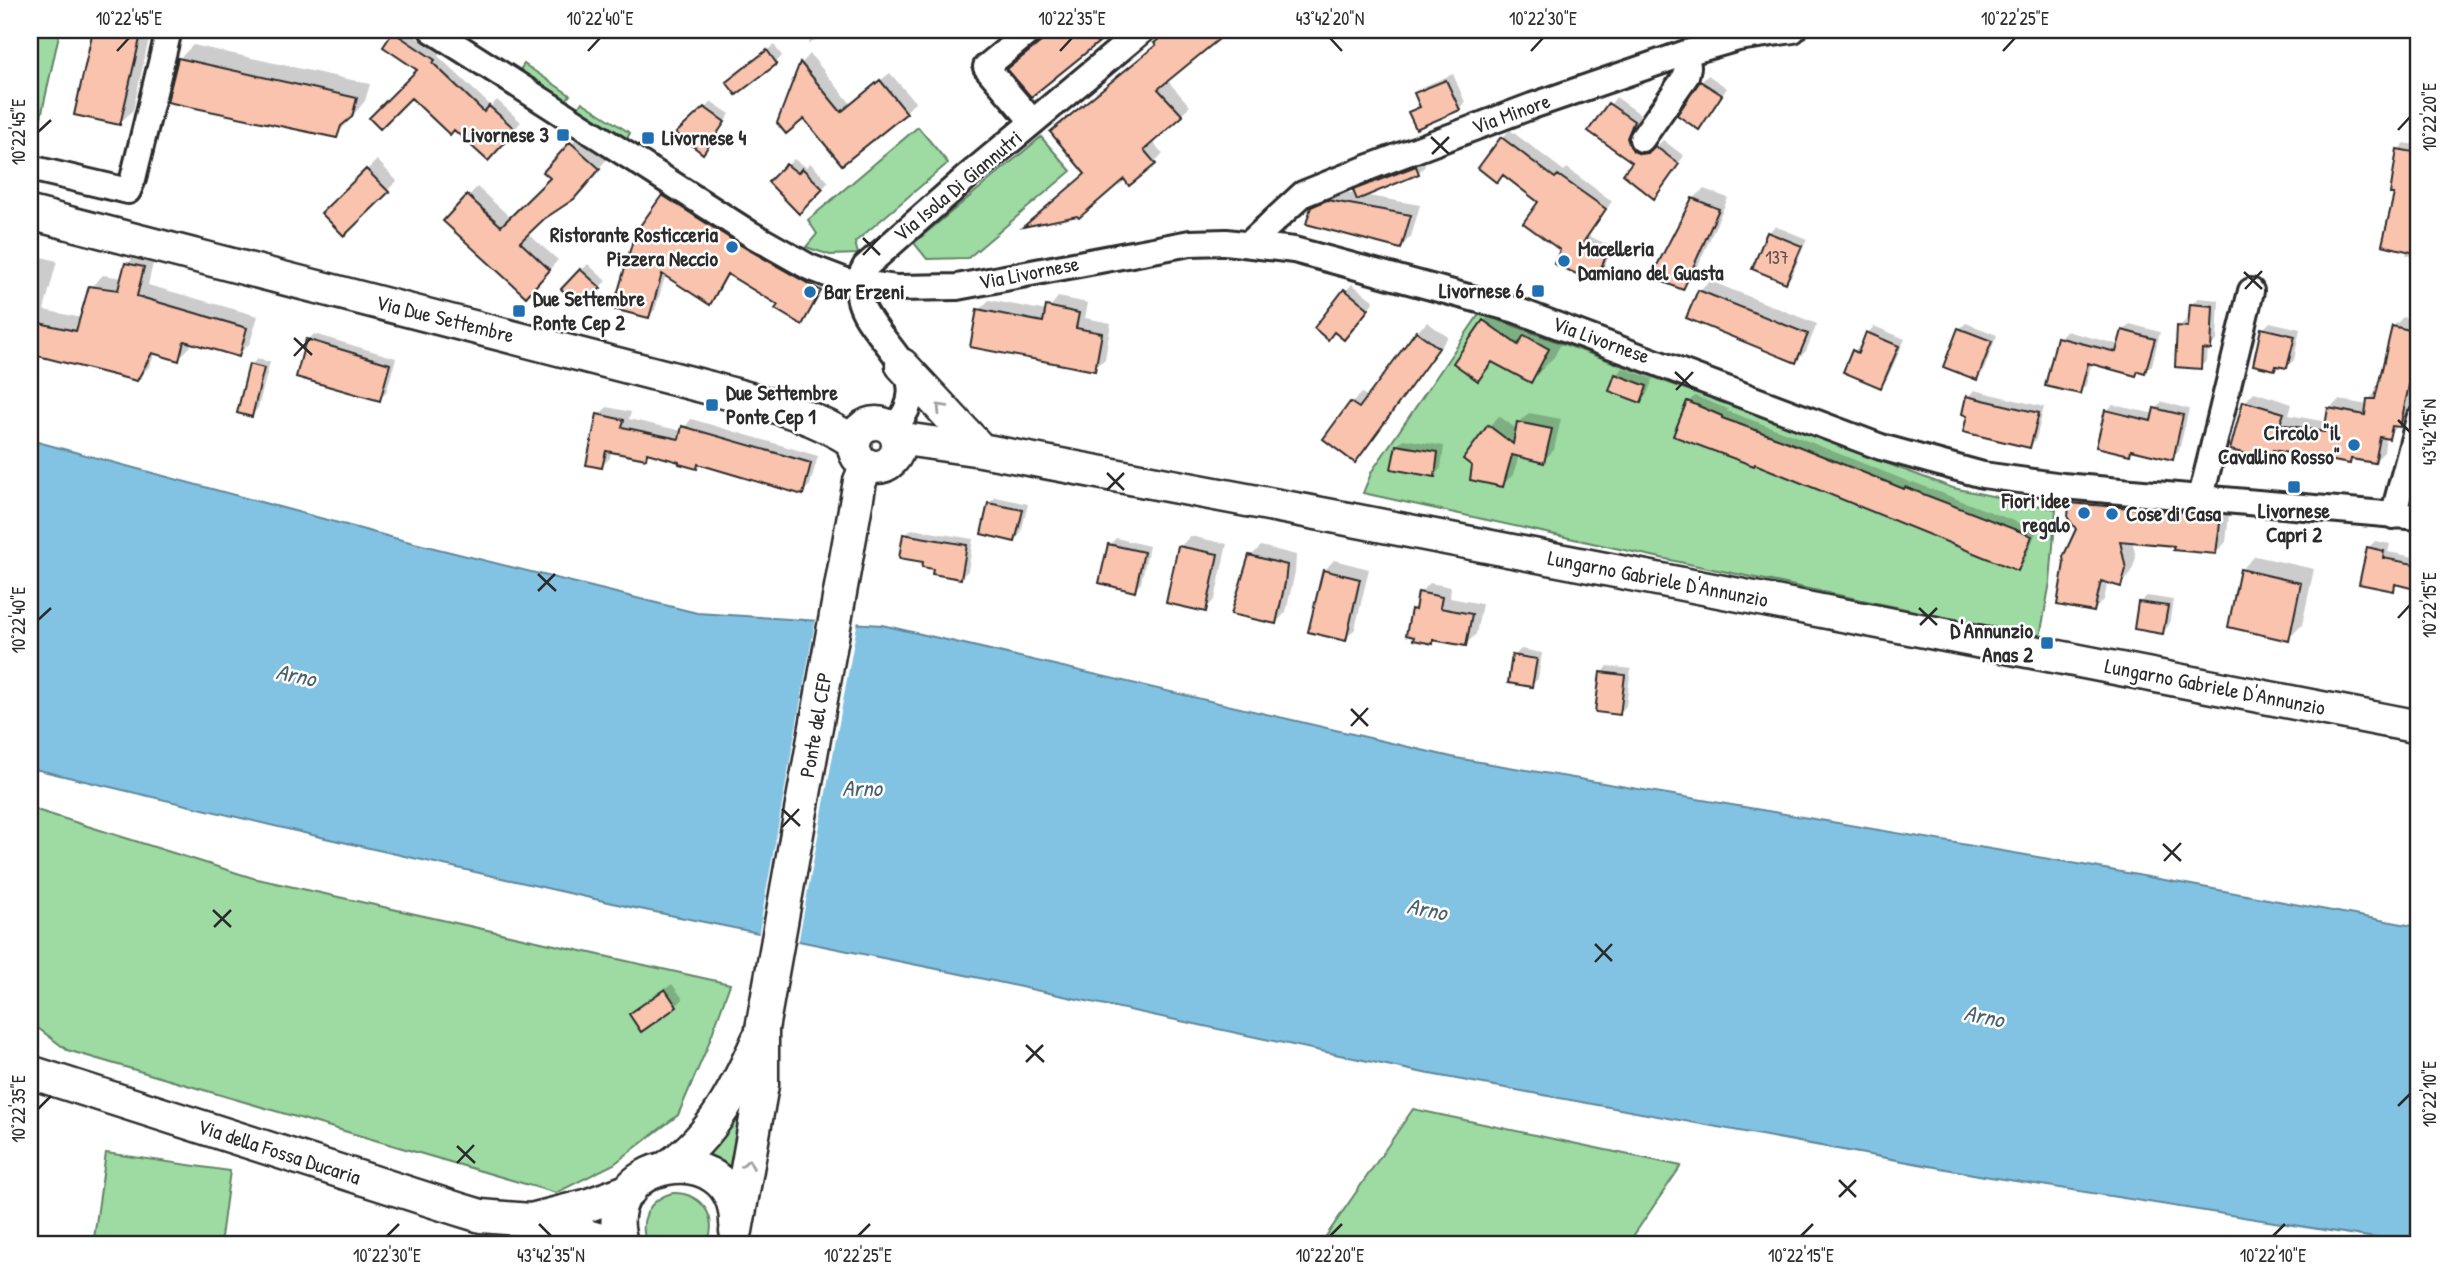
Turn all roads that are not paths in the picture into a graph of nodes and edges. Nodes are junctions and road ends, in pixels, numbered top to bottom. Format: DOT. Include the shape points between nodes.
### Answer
graph roads {
  1 [pos="169,30"];
  2 [pos="432,30"];
  3 [pos="1031,30"];
  4 [pos="1143,30"];
  5 [pos="1793,30"];
  6 [pos="1686,54"];
  7 [pos="1033,122"];
  8 [pos="1642,139"];
  9 [pos="30,168"];
  10 [pos="30,213"];
  11 [pos="1250,243"];
  12 [pos="859,283"];
  13 [pos="2250,290"];
  14 [pos="902,365"];
  15 [pos="2419,419"];
  16 [pos="894,434"];
  17 [pos="981,450"];
  18 [pos="860,454"];
  19 [pos="2201,497"];
  20 [pos="2393,516"];
  21 [pos="2419,517"];
  22 [pos="2419,727"];
  23 [pos="762,1029"];
  24 [pos="30,1072"];
  25 [pos="668,1166"];
  26 [pos="630,1190"];
  27 [pos="530,1220"];
  28 [pos="734,1241"];
  29 [pos="620,1245"];
  1 -- 9 [label="street" via="128,191"];
  2 -- 12 [label="street, Via Livornese" via="749,233 817,271"];
  3 -- 7 [label="street, Via Isola Di Giannutri" via="986,67"];
  4 -- 7 [label="street, Via Isola Di Giannutri"];
  5 -- 6 [label="street, Via Minore" via="1738,38"];
  6 -- 8 [label="street" via="1686,76"];
  6 -- 11 [label="street, Via Minore" via="1532,106 1303,194"];
  7 -- 12 [label="street, Via Isola Di Giannutri" via="881,252 865,267"];
  10 -- 18 [label="main road, Via Due Settembre" via="710,388 796,413 839,432"];
  11 -- 12 [label="street, Via Livornese" via="1174,246 957,287"];
  11 -- 19 [label="street, Via Livornese" via="1359,266 1516,310 1881,447 1939,463 2004,479"];
  12 -- 14 [label="street" via="866,315"];
  13 -- 19 [label="street"];
  14 -- 16 [label="street" via="912,394"];
  17 -- 14 [label="main road, one-way"];
  15 -- 20 [label="street"];
  16 -- 17 [label="main road, Lungarno Gabriele D'Annunzio"];
  16 -- 18 [label="main road" via="896,453 887,464 874,467"];
  17 -- 22 [label="main road, Lungarno Gabriele D'Annunzio"];
  18 -- 23 [label="main road, Ponte del CEP" via="860,481"];
  19 -- 20 [label="street, Via Livornese"];
  20 -- 21 [label="street, Via Livornese"];
  23 -- 25 [label="main road, Ponte del CEP" via="722,1113 696,1144"];
  28 -- 23 [label="main road, Ponte del CEP, one-way" via="762,1086"];
  24 -- 27 [label="main road, Via della Fossa Ducaria" via="461,1210"];
  25 -- 26 [label="main road, Ponte del CEP" via="648,1174"];
  25 -- 28 [label="main road" via="686,1166 718,1182 734,1207"];
  26 -- 27 [label="main road, Via della Fossa Ducaria"];
  26 -- 29 [label="main road" via="620,1212"];
  27 -- 29 [label="main road, Via della Fossa Ducaria"];
}
